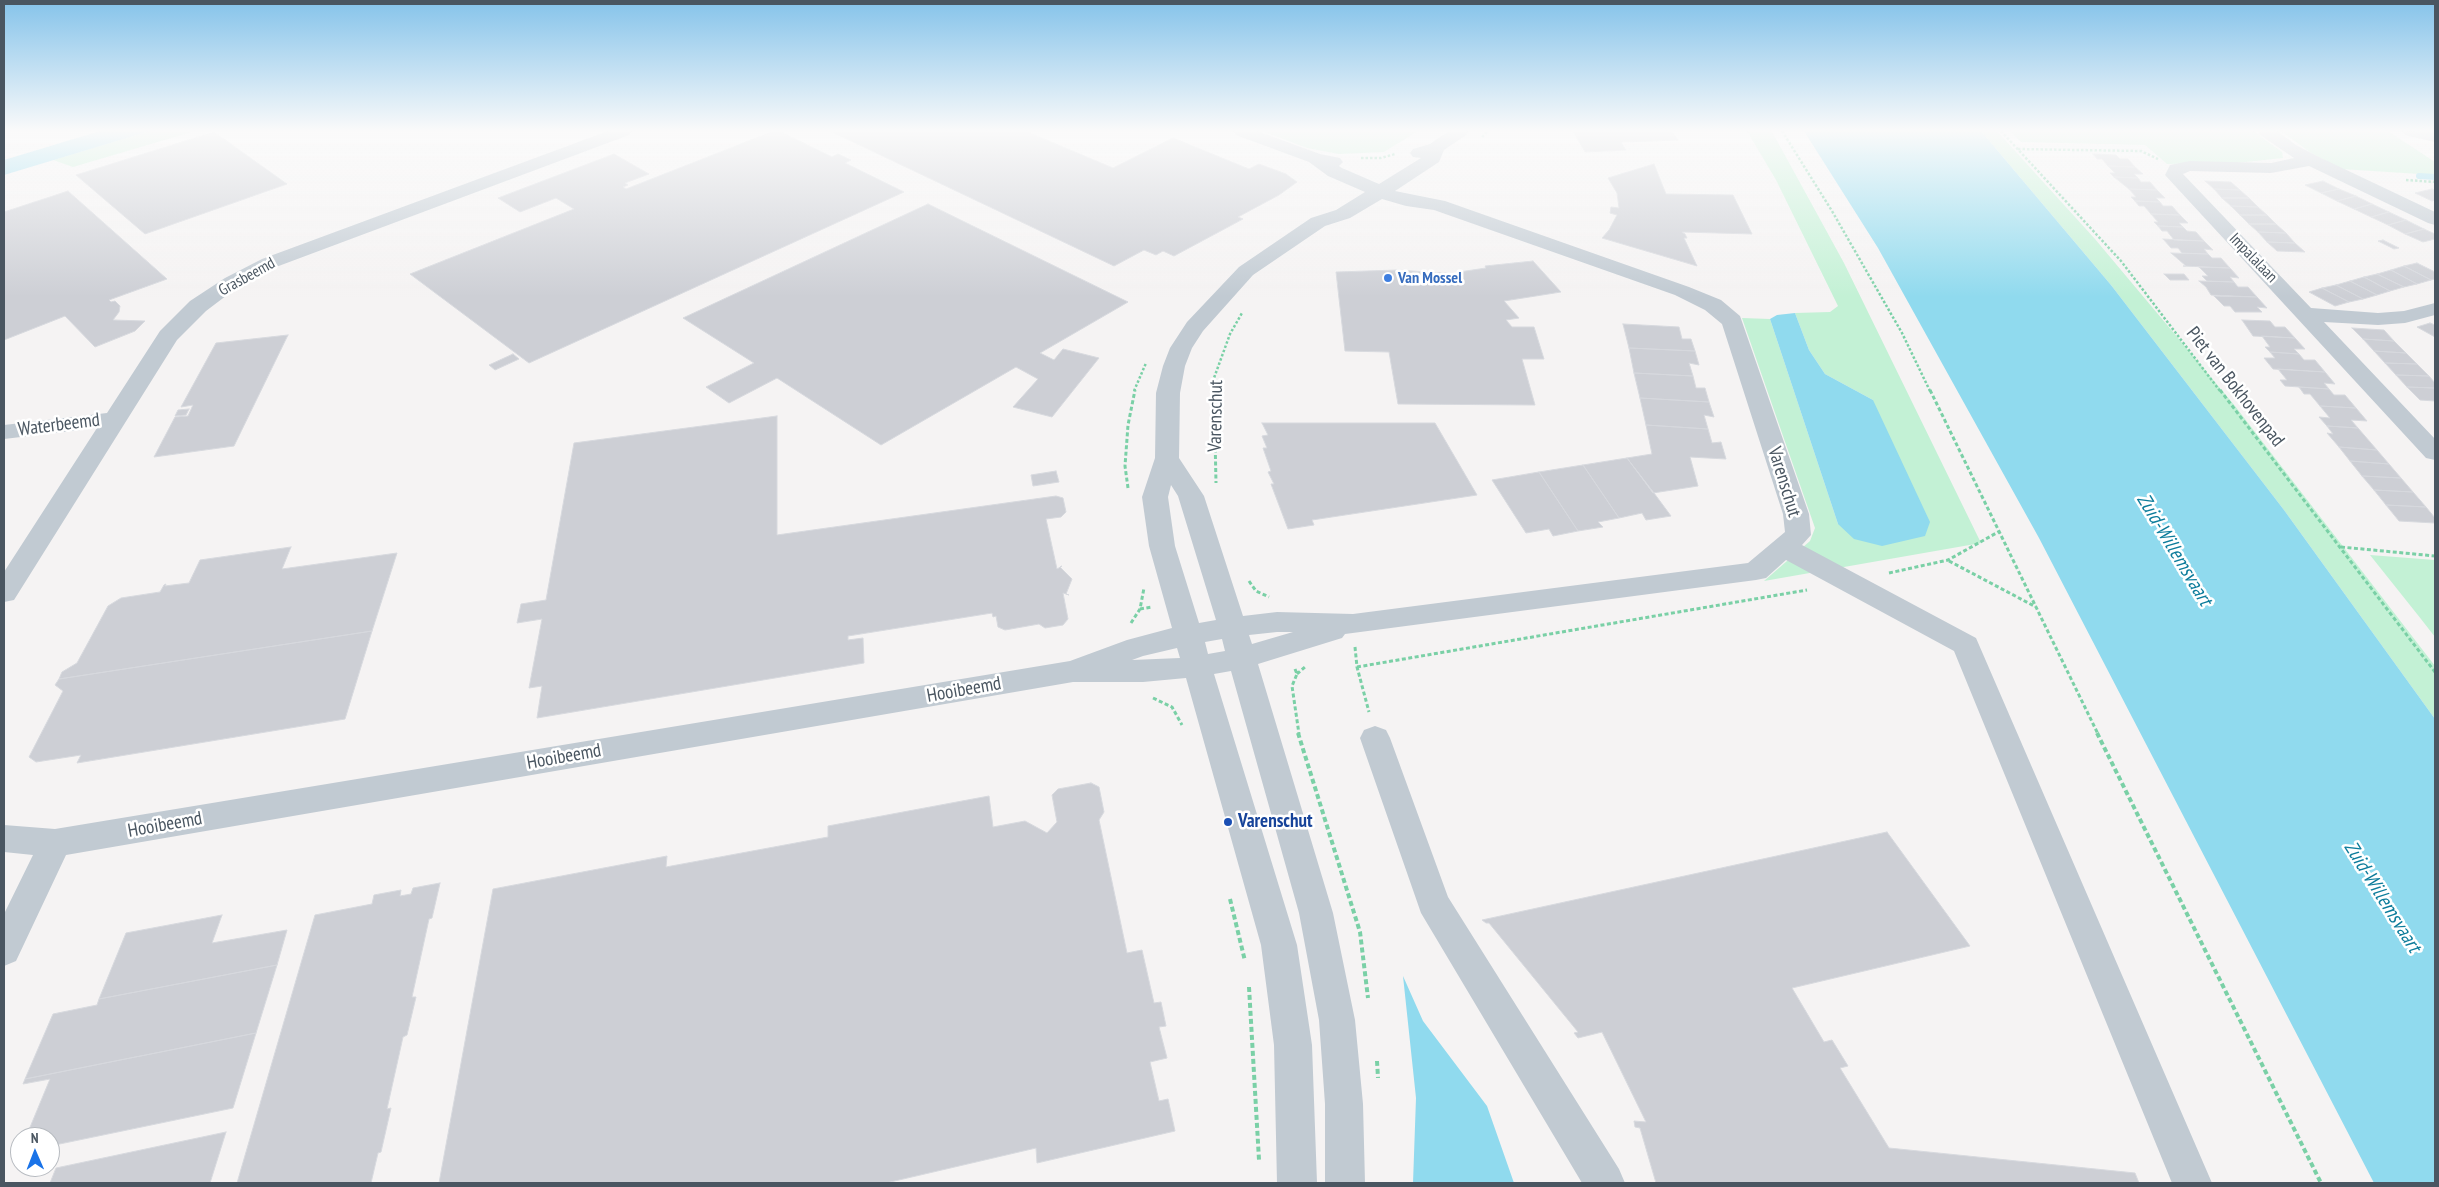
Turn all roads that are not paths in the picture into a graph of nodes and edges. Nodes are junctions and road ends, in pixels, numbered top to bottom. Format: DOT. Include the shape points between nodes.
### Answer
graph roads {
  1 [pos="474,186"];
  2 [pos="1376,186"];
  3 [pos="1383,186"];
  4 [pos="2184,186"];
  5 [pos="2366,186"];
  6 [pos="2435,219"];
  7 [pos="2435,309"];
  8 [pos="2306,314"];
  9 [pos="115,418"];
  10 [pos="4,432"];
  11 [pos="2430,439"];
  12 [pos="1166,458"];
  13 [pos="1784,547"];
  14 [pos="4,593"];
  15 [pos="1232,628"];
  16 [pos="1281,634"];
  17 [pos="1188,635"];
  18 [pos="1242,658"];
  19 [pos="1197,667"];
  20 [pos="1073,671"];
  21 [pos="1375,738"];
  22 [pos="4,839"];
  23 [pos="56,843"];
  24 [pos="4,950"];
  25 [pos="1297,1183"];
  26 [pos="1345,1183"];
  27 [pos="1605,1183"];
  28 [pos="2192,1183"];
  1 -- 9 [label="street, Grasbeemd" via="269,263 232,282 198,306 168,336"];
  2 -- 12 [label="street" via="1343,214 1318,222 1246,271 1195,327 1181,348 1168,393"];
  3 -- 13 [label="street, Varenschut" via="1406,200 1438,205 1682,291 1713,304 1732,321 1796,514 1798,535"];
  4 -- 8 [label="street, Impalalaan"];
  5 -- 6 [label="street"];
  7 -- 8 [label="street" via="2405,318"];
  8 -- 11 [label="street, Impalalaan"];
  9 -- 10 [label="street, Waterbeemd"];
  9 -- 14 [label="street, Grasbeemd"];
  12 -- 15 [label="street" via="1191,496"];
  12 -- 17 [label="street" via="1155,497 1162,546"];
  13 -- 16 [label="street, Varenschut" via="1756,571"];
  13 -- 28 [label="street" via="1966,645"];
  15 -- 16 [label="street, Varenschut"];
  15 -- 17 [label="street, Varenschut"];
  15 -- 18 [label="street"];
  16 -- 18 [label="street, Varenschut"];
  17 -- 19 [label="street"];
  17 -- 20 [label="street, Hooibeemd" via="1137,647"];
  18 -- 19 [label="street, Varenschut"];
  18 -- 26 [label="street" via="1316,913 1335,1010 1344,1104"];
  19 -- 20 [label="street, Hooibeemd"];
  19 -- 25 [label="street" via="1279,945 1293,1045"];
  20 -- 23 [label="street, Hooibeemd"];
  21 -- 27 [label="street" via="1433,902"];
  22 -- 23 [label="street"];
  23 -- 24 [label="street"];
}
